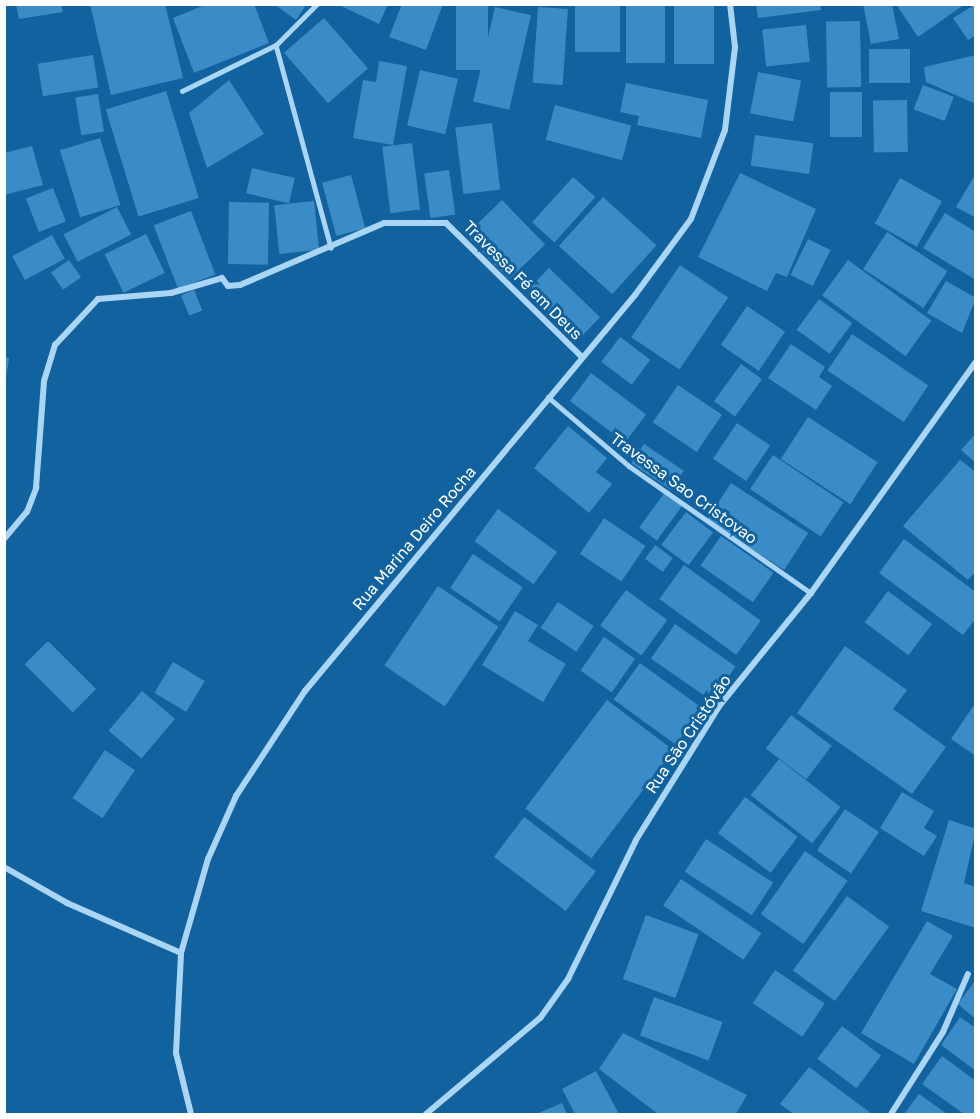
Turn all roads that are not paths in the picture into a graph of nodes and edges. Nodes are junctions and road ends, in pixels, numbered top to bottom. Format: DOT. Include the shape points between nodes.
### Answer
graph roads {
  1 [pos="316,4"];
  2 [pos="730,4"];
  3 [pos="276,45"];
  4 [pos="182,91"];
  5 [pos="332,248"];
  6 [pos="582,357"];
  7 [pos="975,362"];
  8 [pos="548,397"];
  9 [pos="4,539"];
  10 [pos="811,592"];
  11 [pos="4,867"];
  12 [pos="181,953"];
  13 [pos="968,974"];
  14 [pos="191,1114"];
  15 [pos="426,1114"];
  16 [pos="891,1114"];
  1 -- 3 [label="lane"];
  2 -- 6 [label="street, Rua Marina Deiro Rocha" via="735,47 725,130 691,219"];
  3 -- 4 [label="lane"];
  3 -- 5 [label="lane"];
  5 -- 6 [label="street, Travessa Fé em Deus" via="384,223 446,223"];
  5 -- 9 [label="street" via="240,285 228,286 222,278 171,293 98,299 55,345 44,381 36,488 27,512"];
  6 -- 8 [label="street, Rua Marina Deiro Rocha"];
  7 -- 10 [label="street, Rua São Cristóvão"];
  8 -- 10 [label="lane, Travessa Sao Cristovao" via="629,466"];
  8 -- 12 [label="street, Rua Marina Deiro Rocha" via="305,690 266,746 208,859"];
  10 -- 15 [label="street, Rua São Cristóvão" via="720,705 636,840 568,979 541,1017"];
  11 -- 12 [label="street" via="99,918"];
  12 -- 14 [label="street, Rua Marina Deiro Rocha" via="176,1053"];
  13 -- 16 [label="street" via="944,1032"];
}
